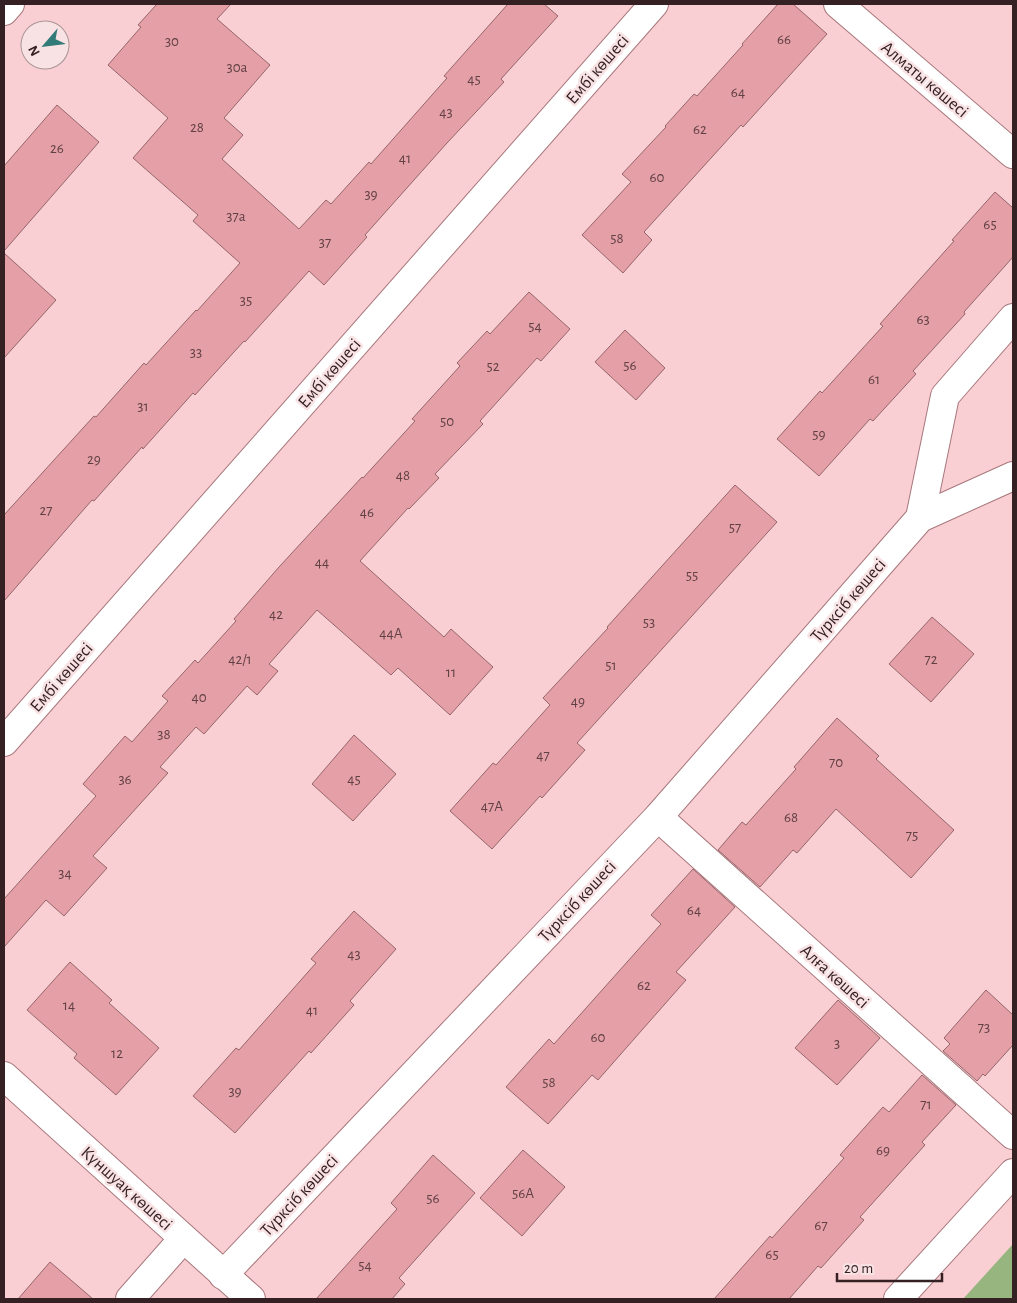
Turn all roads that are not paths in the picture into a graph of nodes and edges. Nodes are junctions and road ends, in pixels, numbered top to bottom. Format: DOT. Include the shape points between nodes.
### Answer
graph roads {
  1 [pos="10,4"];
  2 [pos="654,4"];
  3 [pos="838,4"];
  4 [pos="4,11"];
  5 [pos="1013,154"];
  6 [pos="1013,318"];
  7 [pos="1013,476"];
  8 [pos="920,518"];
  9 [pos="4,742"];
  10 [pos="658,816"];
  11 [pos="4,1076"];
  12 [pos="1013,1135"];
  13 [pos="1013,1174"];
  14 [pos="183,1239"];
  15 [pos="223,1275"];
  16 [pos="130,1299"];
  17 [pos="251,1299"];
  18 [pos="898,1299"];
  1 -- 4 [label="street"];
  2 -- 9 [label="street, Ембі көшесі"];
  3 -- 5 [label="street, Алматы көшесі"];
  6 -- 8 [label="street, Түрксіб көшесі" via="945,396"];
  7 -- 8 [label="street, Түрксіб көшесі"];
  8 -- 10 [label="street, Түрксіб көшесі"];
  10 -- 12 [label="street, Алға көшесі"];
  10 -- 15 [label="street, Түрксіб көшесі"];
  11 -- 14 [label="street, Күншуақ көшесі"];
  13 -- 18 [label="street"];
  14 -- 15 [label="street, Күншуақ көшесі"];
  14 -- 16 [label="street"];
  15 -- 17 [label="street, Күншуақ көшесі"];
}
